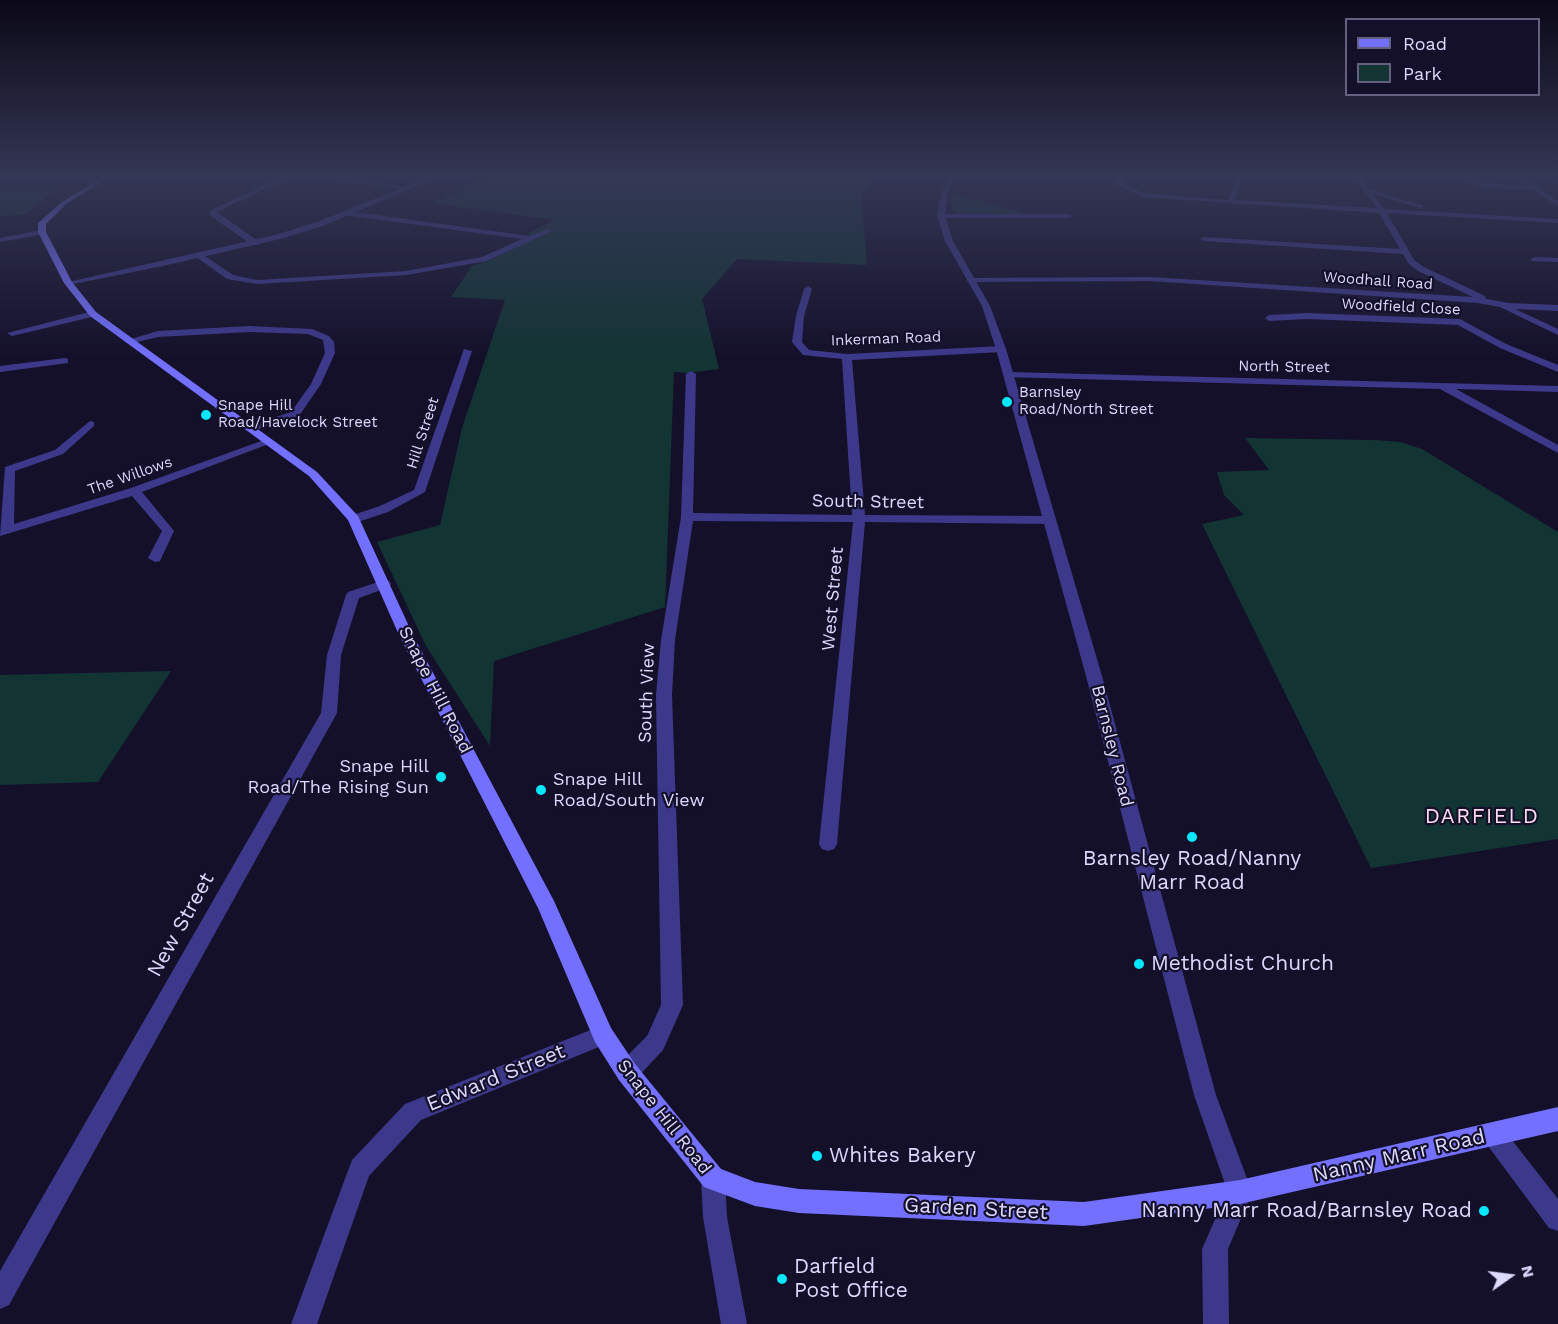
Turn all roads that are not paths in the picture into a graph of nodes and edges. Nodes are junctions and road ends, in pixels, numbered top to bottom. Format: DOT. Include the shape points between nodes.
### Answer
graph roads {
  1 [pos="17,237"];
  2 [pos="44,237"];
  3 [pos="246,237"];
  4 [pos="274,237"];
  5 [pos="519,237"];
  6 [pos="531,237"];
  7 [pos="948,237"];
  8 [pos="1397,237"];
  9 [pos="528,238"];
  10 [pos="1204,239"];
  11 [pos="0,240"];
  12 [pos="255,243"];
  13 [pos="1406,252"];
  14 [pos="199,256"];
  15 [pos="1535,259"];
  16 [pos="1558,260"];
  17 [pos="970,280"];
  18 [pos="68,283"];
  19 [pos="808,289"];
  20 [pos="1496,304"];
  21 [pos="1558,308"];
  22 [pos="93,314"];
  23 [pos="1269,318"];
  24 [pos="1558,332"];
  25 [pos="12,333"];
  26 [pos="129,341"];
  27 [pos="1001,349"];
  28 [pos="467,351"];
  29 [pos="847,357"];
  30 [pos="65,361"];
  31 [pos="38,364"];
  32 [pos="0,369"];
  33 [pos="1558,369"];
  34 [pos="28,374"];
  35 [pos="691,374"];
  36 [pos="1009,375"];
  37 [pos="1442,386"];
  38 [pos="1558,388"];
  39 [pos="90,424"];
  40 [pos="252,428"];
  41 [pos="268,442"];
  42 [pos="1558,450"];
  43 [pos="135,491"];
  44 [pos="687,517"];
  45 [pos="354,519"];
  46 [pos="859,520"];
  47 [pos="1049,520"];
  48 [pos="4,531"];
  49 [pos="155,558"];
  50 [pos="384,584"];
  51 [pos="828,844"];
  52 [pos="603,1035"];
  53 [pos="627,1072"];
  54 [pos="1558,1119"];
  55 [pos="1492,1134"];
  56 [pos="713,1178"];
  57 [pos="1240,1192"];
  58 [pos="1558,1219"];
  59 [pos="0,1296"];
  60 [pos="304,1324"];
  61 [pos="734,1324"];
  62 [pos="1216,1324"];
  1 -- 11 [label="street"];
  2 -- 18 [label="main road, Snape Hill Road"];
  3 -- 12 [label="street"];
  4 -- 12 [label="street"];
  5 -- 9 [label="street"];
  6 -- 9 [label="street"];
  7 -- 17 [label="street, Barnsley Road"];
  8 -- 13 [label="street"];
  9 -- 14 [label="street" via="484,259 446,267 257,282 230,278"];
  10 -- 13 [label="street"];
  12 -- 14 [label="street"];
  13 -- 20 [label="street" via="1420,269"];
  14 -- 18 [label="street"];
  15 -- 16 [label="street"];
  17 -- 20 [label="street, Woodhall Road" via="1150,279"];
  17 -- 27 [label="street, Barnsley Road" via="986,306"];
  18 -- 22 [label="main road, Snape Hill Road"];
  19 -- 29 [label="street, Inkerman Road" via="797,342 806,353"];
  20 -- 21 [label="street"];
  20 -- 24 [label="street"];
  22 -- 25 [label="street"];
  22 -- 26 [label="main road, Snape Hill Road"];
  23 -- 33 [label="street, Woodfield Close" via="1460,322 1503,346"];
  26 -- 40 [label="main road, Snape Hill Road"];
  26 -- 40 [label="street" via="158,334 249,329 309,331 326,338 330,353 316,384 295,414"];
  27 -- 29 [label="street, Inkerman Road"];
  27 -- 36 [label="street, Barnsley Road"];
  28 -- 45 [label="street, Hill Street" via="419,492"];
  29 -- 46 [label="street, West Street"];
  30 -- 31 [label="street"];
  31 -- 32 [label="street"];
  31 -- 34 [label="street"];
  35 -- 44 [label="street, South View"];
  36 -- 37 [label="street, North Street"];
  36 -- 47 [label="street, Barnsley Road"];
  37 -- 38 [label="street, North Street"];
  37 -- 42 [label="street"];
  39 -- 48 [label="street" via="58,452 9,470"];
  40 -- 41 [label="main road, Snape Hill Road"];
  41 -- 43 [label="street, The Willows"];
  41 -- 45 [label="main road, Snape Hill Road" via="313,474"];
  43 -- 48 [label="street, The Willows"];
  43 -- 49 [label="street" via="168,531"];
  44 -- 46 [label="street, South Street"];
  44 -- 53 [label="street, South View" via="668,640 664,695 672,1005 655,1042"];
  45 -- 50 [label="main road, Snape Hill Road"];
  46 -- 47 [label="street, South Street"];
  46 -- 51 [label="street, West Street"];
  47 -- 57 [label="street, Barnsley Road" via="1205,1095"];
  50 -- 52 [label="main road, Snape Hill Road" via="453,728 547,907"];
  50 -- 59 [label="street, New Street" via="353,595 334,655 329,713"];
  52 -- 53 [label="main road, Snape Hill Road"];
  52 -- 60 [label="street, Edward Street" via="414,1112 360,1168"];
  53 -- 56 [label="main road, Snape Hill Road"];
  54 -- 55 [label="main road, Nanny Marr Road"];
  55 -- 57 [label="main road, Nanny Marr Road"];
  55 -- 58 [label="street"];
  56 -- 57 [label="main road, Garden Street" via="755,1194 799,1201 1084,1214"];
  56 -- 61 [label="street, Snape Hill Road" via="715,1217"];
  57 -- 62 [label="street" via="1215,1249"];
}
